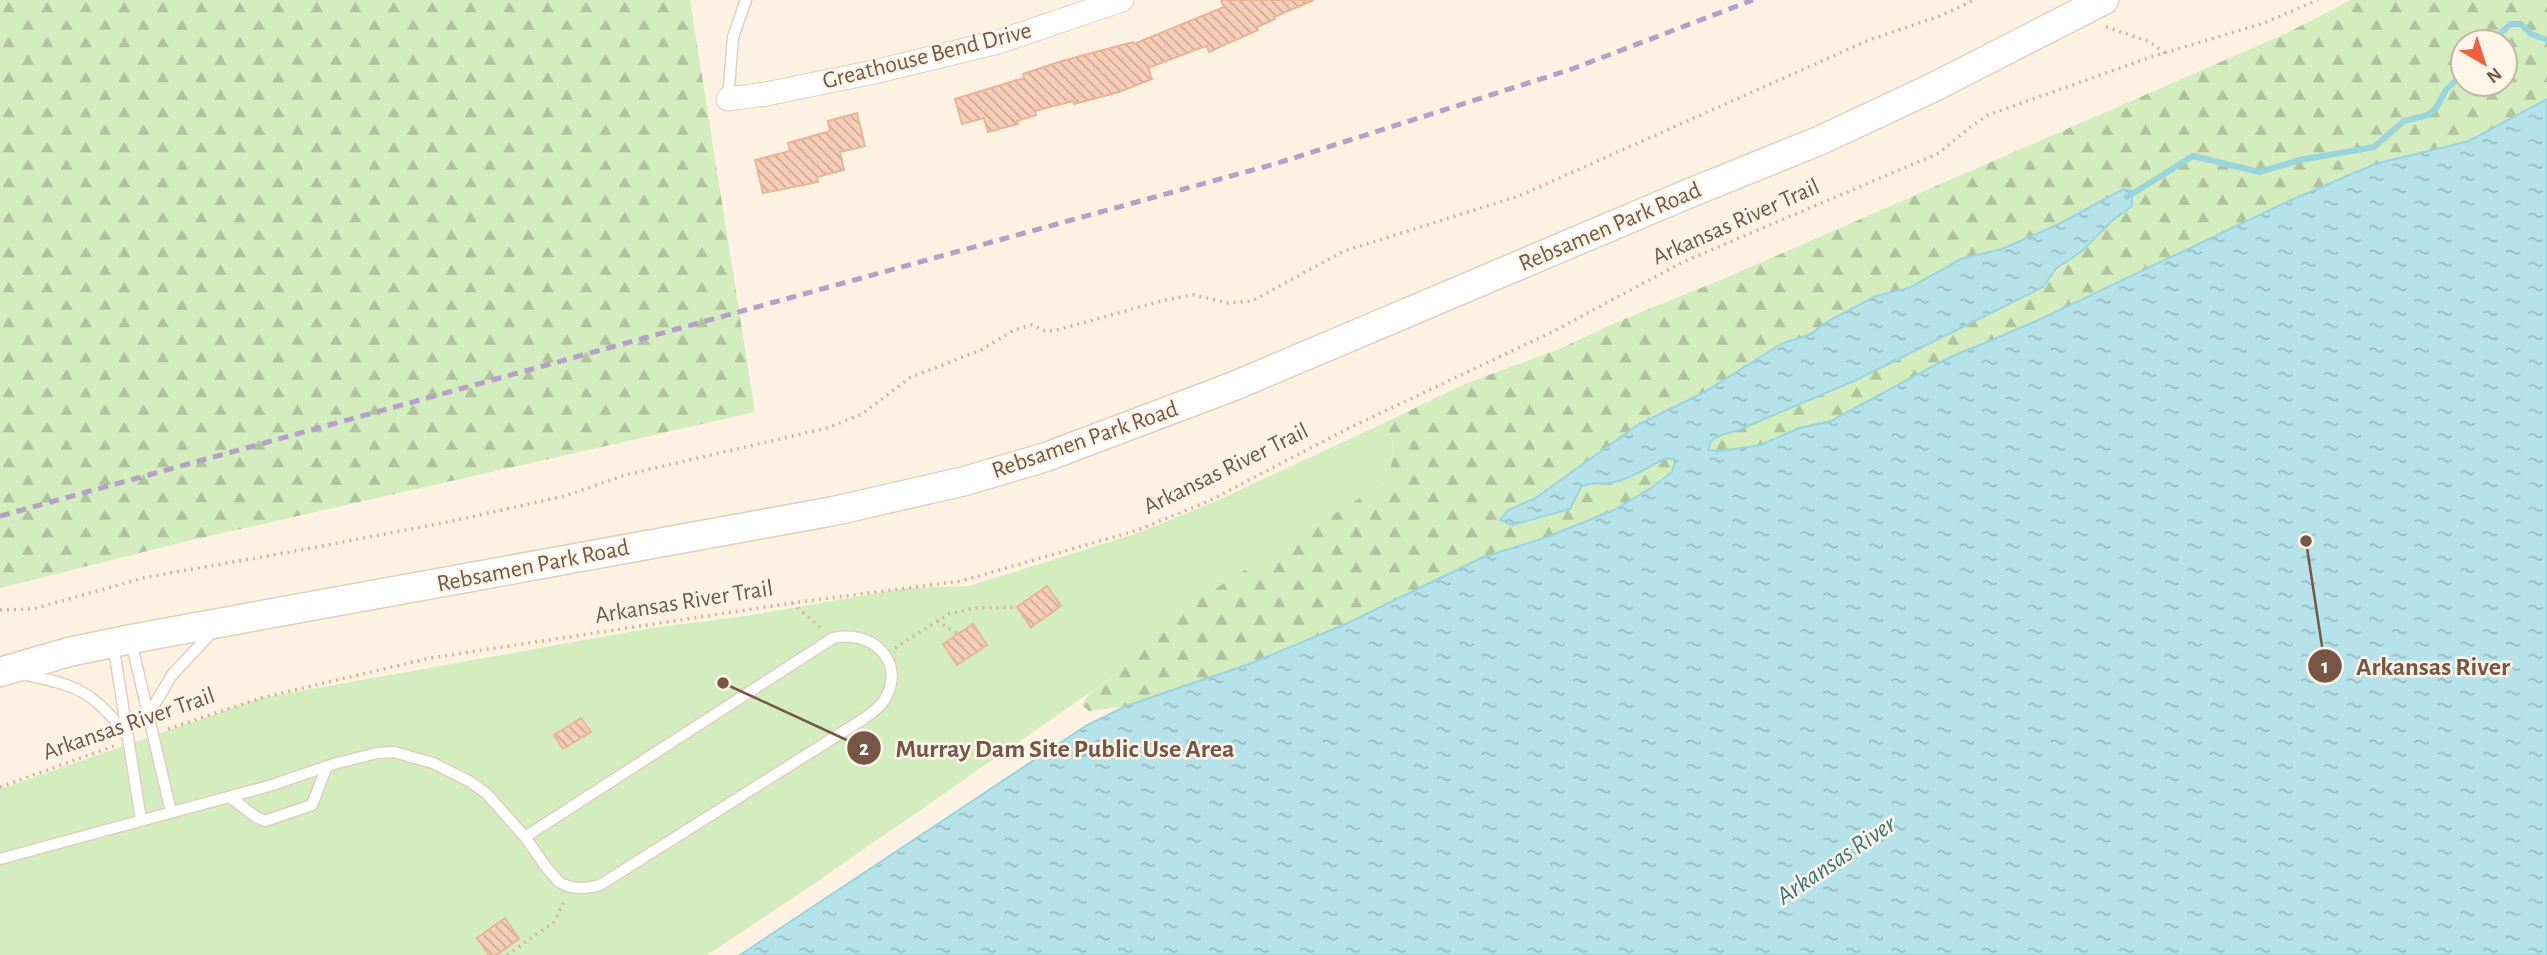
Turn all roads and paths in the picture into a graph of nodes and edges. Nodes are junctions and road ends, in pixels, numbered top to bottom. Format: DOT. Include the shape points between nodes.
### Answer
graph roads {
  1 [pos="746,0"];
  2 [pos="1122,0"];
  3 [pos="1974,0"];
  4 [pos="2318,0"];
  5 [pos="2094,6"];
  6 [pos="2165,53"];
  7 [pos="728,99"];
  8 [pos="792,603"];
  9 [pos="1017,607"];
  10 [pos="0,610"];
  11 [pos="937,621"];
  12 [pos="221,623"];
  13 [pos="958,634"];
  14 [pos="833,638"];
  15 [pos="122,641"];
  16 [pos="885,655"];
  17 [pos="3,671"];
  18 [pos="147,717"];
  19 [pos="151,734"];
  20 [pos="127,738"];
  21 [pos="327,766"];
  22 [pos="0,787"];
  23 [pos="230,797"];
  24 [pos="171,812"];
  25 [pos="141,820"];
  26 [pos="525,837"];
  27 [pos="2,861"];
  28 [pos="568,888"];
  29 [pos="507,955"];
  1 -- 7 [label="lane" via="733,37"];
  2 -- 7 [label="street, Greathouse Bend Drive" via="998,42 874,72"];
  3 -- 10 [label="path" via="1869,40 1530,191 1344,251 1252,301 1228,303 1193,295 1057,330 1023,327 981,350 911,377 862,414 827,428 453,521 147,577 33,609"];
  4 -- 6 [label="path, Arkansas River Trail" via="2264,23"];
  5 -- 6 [label="path" via="2098,24 2150,41"];
  5 -- 12 [label="street, Rebsamen Park Road" via="1821,140 1234,386 1045,457 834,511"];
  6 -- 8 [label="path, Arkansas River Trail" via="1988,115 1939,153 1683,262 1554,331 1345,430 1219,496 1138,530 961,581"];
  8 -- 14 [label="path"];
  8 -- 19 [label="path, Arkansas River Trail" via="430,658 261,698"];
  9 -- 11 [label="path" via="961,610"];
  11 -- 13 [label="path"];
  11 -- 16 [label="path"];
  12 -- 15 [label="street, Rebsamen Park Road"];
  12 -- 18 [label="lane" via="172,675"];
  14 -- 16 [label="lane" via="858,636"];
  14 -- 26 [label="lane"];
  15 -- 17 [label="street, Rebsamen Park Road"];
  15 -- 18 [label="lane"];
  15 -- 20 [label="lane"];
  16 -- 28 [label="lane" via="891,669 888,691 865,718 600,885"];
  17 -- 20 [label="lane" via="82,691 99,702"];
  18 -- 19 [label="lane"];
  19 -- 24 [label="lane"];
  20 -- 22 [label="path, Arkansas River Trail"];
  20 -- 25 [label="lane"];
  21 -- 23 [label="lane"];
  21 -- 23 [label="lane" via="312,805 265,821"];
  21 -- 26 [label="lane" via="377,753 416,756 485,793"];
  23 -- 24 [label="lane"];
  24 -- 25 [label="lane"];
  25 -- 27 [label="lane"];
  26 -- 28 [label="lane" via="552,876"];
  28 -- 29 [label="path" via="554,922"];
}
